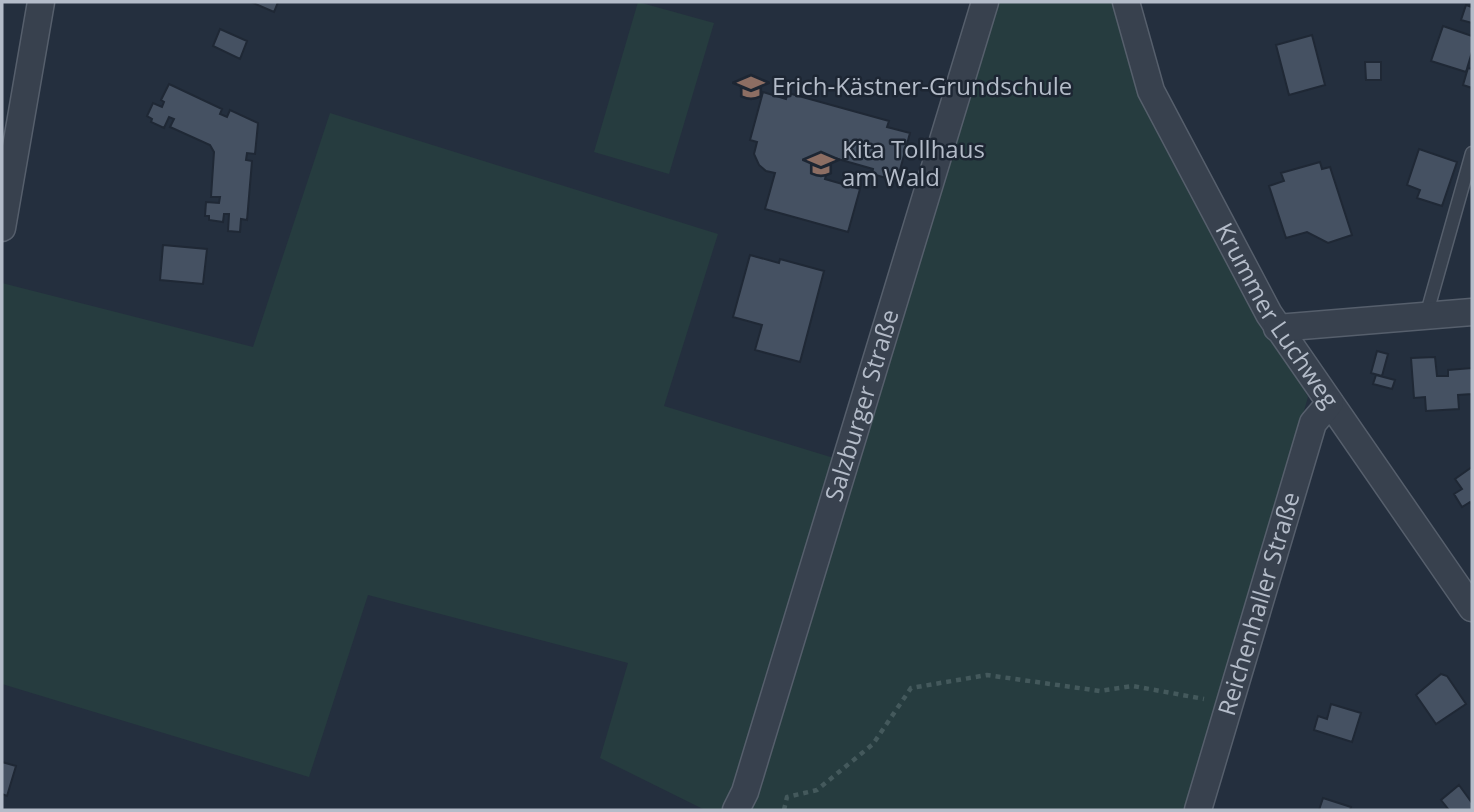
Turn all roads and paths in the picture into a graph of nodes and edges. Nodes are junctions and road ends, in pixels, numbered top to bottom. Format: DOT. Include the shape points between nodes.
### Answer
graph roads {
  1 [pos="41,2"];
  2 [pos="985,2"];
  3 [pos="1126,2"];
  4 [pos="1472,153"];
  5 [pos="2,228"];
  6 [pos="1472,312"];
  7 [pos="1426,316"];
  8 [pos="1277,328"];
  9 [pos="1330,403"];
  10 [pos="1472,608"];
  11 [pos="1231,705"];
  12 [pos="736,810"];
  13 [pos="784,810"];
  14 [pos="1198,810"];
  1 -- 5 [label="street"];
  2 -- 12 [label="street, Salzburger Straße"];
  3 -- 8 [label="street, Krummer Luchweg" via="1151,91"];
  4 -- 7 [label="lane"];
  6 -- 7 [label="street"];
  7 -- 8 [label="street"];
  8 -- 9 [label="street, Krummer Luchweg"];
  9 -- 10 [label="street, Krummer Luchweg"];
  9 -- 11 [label="street, Reichenhaller Straße" via="1313,423"];
  11 -- 13 [label="path" via="1133,686 1100,691 987,675 911,688 873,744 817,790 787,797"];
  11 -- 14 [label="street, Reichenhaller Straße"];
}
